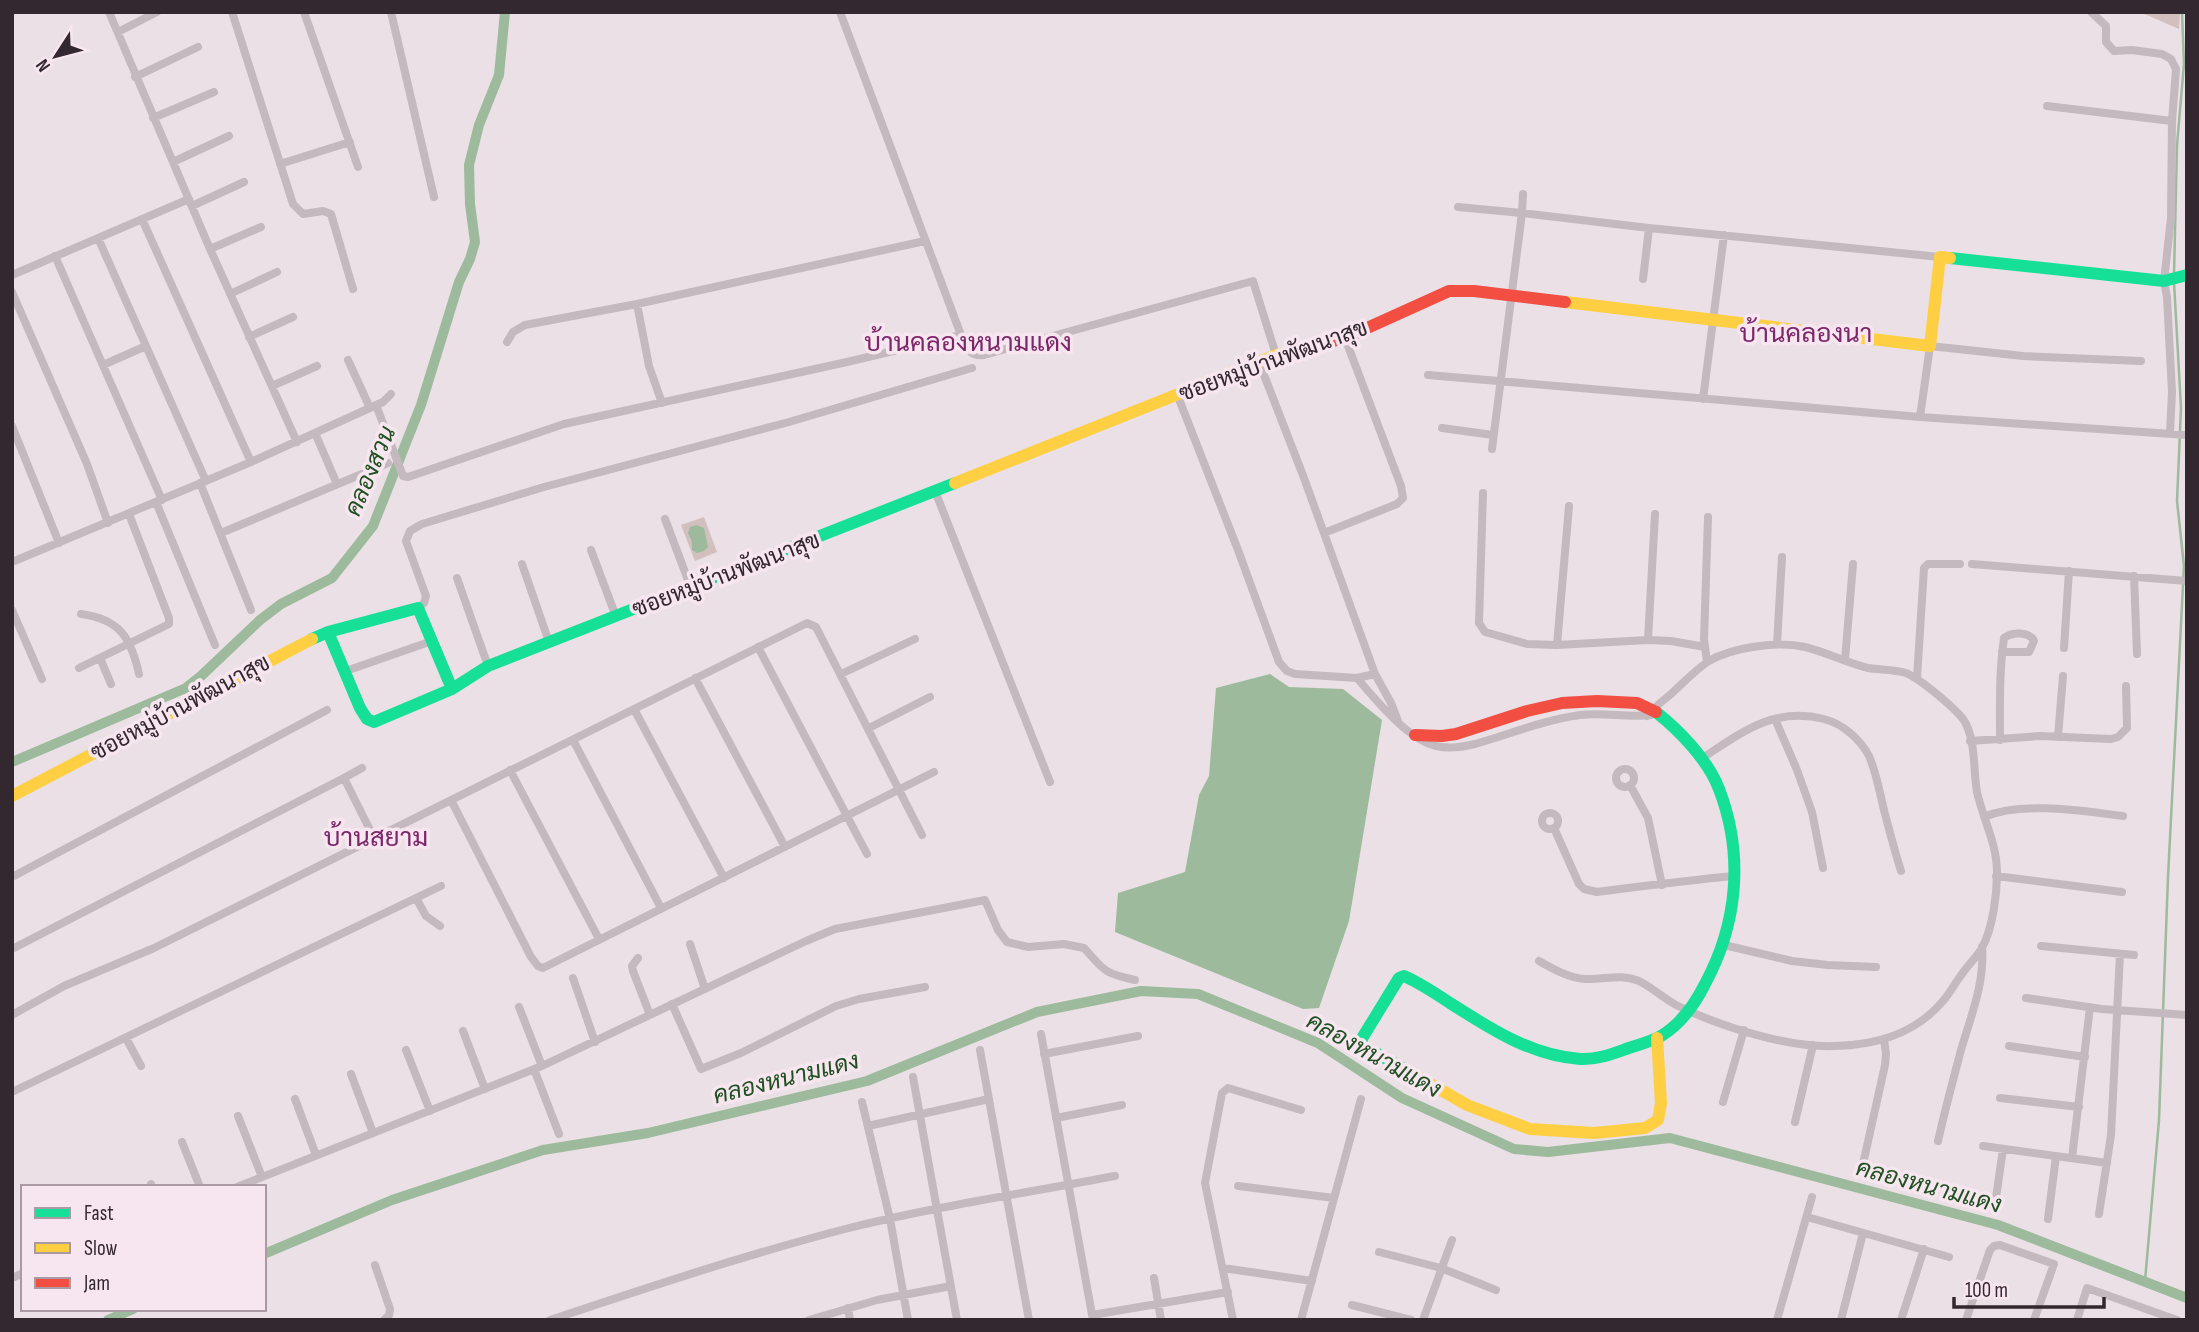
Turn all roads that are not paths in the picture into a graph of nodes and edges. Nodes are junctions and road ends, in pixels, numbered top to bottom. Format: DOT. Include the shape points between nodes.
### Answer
graph roads {
  1 [pos="109,12"];
  2 [pos="157,12"];
  3 [pos="232,12"];
  4 [pos="304,12"];
  5 [pos="391,12"];
  6 [pos="840,12"];
  7 [pos="2091,12"];
  8 [pos="118,32"];
  9 [pos="198,47"];
  10 [pos="135,77"];
  11 [pos="214,92"];
  12 [pos="2047,106"];
  13 [pos="153,118"];
  14 [pos="2172,121"];
  15 [pos="229,136"];
  16 [pos="350,142"];
  17 [pos="173,162"];
  18 [pos="280,164"];
  19 [pos="358,167"];
  20 [pos="244,182"];
  21 [pos="1523,194"];
  22 [pos="435,197"];
  23 [pos="190,202"];
  24 [pos="1458,207"];
  25 [pos="1522,214"];
  26 [pos="142,219"];
  27 [pos="261,227"];
  28 [pos="1649,228"];
  29 [pos="1724,235"];
  30 [pos="98,238"];
  31 [pos="925,241"];
  32 [pos="210,249"];
  33 [pos="55,256"];
  34 [pos="1940,257"];
  35 [pos="277,272"];
  36 [pos="12,275"];
  37 [pos="2187,275"];
  38 [pos="1643,279"];
  39 [pos="2164,281"];
  40 [pos="353,289"];
  41 [pos="12,292"];
  42 [pos="230,293"];
  43 [pos="1512,297"];
  44 [pos="637,304"];
  45 [pos="293,317"];
  46 [pos="1714,321"];
  47 [pos="961,335"];
  48 [pos="249,337"];
  49 [pos="1345,338"];
  50 [pos="507,342"];
  51 [pos="146,346"];
  52 [pos="1930,346"];
  53 [pos="1276,355"];
  54 [pos="348,360"];
  55 [pos="2141,361"];
  56 [pos="1259,362"];
  57 [pos="103,365"];
  58 [pos="317,366"];
  59 [pos="972,368"];
  60 [pos="1428,375"];
  61 [pos="1499,382"];
  62 [pos="272,386"];
  63 [pos="391,394"];
  64 [pos="1177,394"];
  65 [pos="1703,399"];
  66 [pos="662,403"];
  67 [pos="373,406"];
  68 [pos="1920,417"];
  69 [pos="12,426"];
  70 [pos="1442,428"];
  71 [pos="315,433"];
  72 [pos="1493,435"];
  73 [pos="2179,435"];
  74 [pos="297,442"];
  75 [pos="1492,449"];
  76 [pos="251,462"];
  77 [pos="388,463"];
  78 [pos="203,482"];
  79 [pos="337,484"];
  80 [pos="935,491"];
  81 [pos="1483,492"];
  82 [pos="159,501"];
  83 [pos="1569,506"];
  84 [pos="129,514"];
  85 [pos="1655,514"];
  86 [pos="1708,517"];
  87 [pos="665,519"];
  88 [pos="108,523"];
  89 [pos="221,533"];
  90 [pos="1324,533"];
  91 [pos="59,543"];
  92 [pos="590,550"];
  93 [pos="1782,557"];
  94 [pos="12,562"];
  95 [pos="522,564"];
  96 [pos="1853,564"];
  97 [pos="1960,564"];
  98 [pos="1972,564"];
  99 [pos="2069,571"];
  100 [pos="2134,576"];
  101 [pos="457,578"];
  102 [pos="2183,581"];
  103 [pos="691,587"];
  104 [pos="418,608"];
  105 [pos="12,610"];
  106 [pos="251,610"];
  107 [pos="81,614"];
  108 [pos="614,616"];
  109 [pos="328,632"];
  110 [pos="915,639"];
  111 [pos="1648,640"];
  112 [pos="432,641"];
  113 [pos="549,641"];
  114 [pos="131,643"];
  115 [pos="1777,644"];
  116 [pos="215,645"];
  117 [pos="1557,645"];
  118 [pos="758,647"];
  119 [pos="1705,648"];
  120 [pos="2064,648"];
  121 [pos="2002,652"];
  122 [pos="2137,654"];
  123 [pos="100,658"];
  124 [pos="1845,660"];
  125 [pos="1707,662"];
  126 [pos="488,666"];
  127 [pos="79,668"];
  128 [pos="343,673"];
  129 [pos="139,674"];
  130 [pos="841,674"];
  131 [pos="1375,674"];
  132 [pos="2063,676"];
  133 [pos="695,678"];
  134 [pos="1357,678"];
  135 [pos="1917,678"];
  136 [pos="42,679"];
  137 [pos="111,684"];
  138 [pos="2126,686"];
  139 [pos="452,689"];
  140 [pos="930,697"];
  141 [pos="634,709"];
  142 [pos="327,710"];
  143 [pos="1655,714"];
  144 [pos="1775,719"];
  145 [pos="1398,721"];
  146 [pos="869,728"];
  147 [pos="1415,735"];
  148 [pos="2058,737"];
  149 [pos="573,740"];
  150 [pos="2000,740"];
  151 [pos="1970,741"];
  152 [pos="1701,759"];
  153 [pos="362,768"];
  154 [pos="510,770"];
  155 [pos="934,772"];
  156 [pos="344,778"];
  157 [pos="1050,782"];
  158 [pos="1630,785"];
  159 [pos="900,790"];
  160 [pos="12,796"];
  161 [pos="451,800"];
  162 [pos="847,816"];
  163 [pos="2123,816"];
  164 [pos="1984,817"];
  165 [pos="1554,828"];
  166 [pos="922,835"];
  167 [pos="374,838"];
  168 [pos="786,847"];
  169 [pos="867,854"];
  170 [pos="1823,868"];
  171 [pos="1901,871"];
  172 [pos="1735,876"];
  173 [pos="1996,876"];
  174 [pos="12,877"];
  175 [pos="724,878"];
  176 [pos="1662,885"];
  177 [pos="441,886"];
  178 [pos="2122,892"];
  179 [pos="416,898"];
  180 [pos="661,908"];
  181 [pos="440,926"];
  182 [pos="599,939"];
  183 [pos="690,944"];
  184 [pos="1724,945"];
  185 [pos="2041,946"];
  186 [pos="1982,947"];
  187 [pos="12,949"];
  188 [pos="2120,954"];
  189 [pos="2134,955"];
  190 [pos="638,958"];
  191 [pos="1539,961"];
  192 [pos="1876,967"];
  193 [pos="573,978"];
  194 [pos="1135,979"];
  195 [pos="925,987"];
  196 [pos="705,989"];
  197 [pos="2026,998"];
  198 [pos="672,1004"];
  199 [pos="519,1007"];
  200 [pos="2090,1007"];
  201 [pos="1689,1010"];
  202 [pos="2118,1010"];
  203 [pos="12,1015"];
  204 [pos="650,1015"];
  205 [pos="2182,1015"];
  206 [pos="1744,1030"];
  207 [pos="463,1031"];
  208 [pos="1041,1034"];
  209 [pos="1138,1036"];
  210 [pos="126,1038"];
  211 [pos="1657,1038"];
  212 [pos="1885,1040"];
  213 [pos="595,1042"];
  214 [pos="1813,1045"];
  215 [pos="2009,1046"];
  216 [pos="406,1050"];
  217 [pos="980,1050"];
  218 [pos="1044,1054"];
  219 [pos="2085,1057"];
  220 [pos="141,1066"];
  221 [pos="538,1068"];
  222 [pos="351,1074"];
  223 [pos="914,1077"];
  224 [pos="485,1089"];
  225 [pos="12,1093"];
  226 [pos="2000,1098"];
  227 [pos="295,1099"];
  228 [pos="989,1099"];
  229 [pos="1361,1099"];
  230 [pos="862,1101"];
  231 [pos="1723,1102"];
  232 [pos="1122,1105"];
  233 [pos="2079,1107"];
  234 [pos="430,1111"];
  235 [pos="1301,1111"];
  236 [pos="920,1113"];
  237 [pos="238,1116"];
  238 [pos="1056,1118"];
  239 [pos="1796,1122"];
  240 [pos="868,1126"];
  241 [pos="373,1133"];
  242 [pos="559,1134"];
  243 [pos="1938,1141"];
  244 [pos="182,1142"];
  245 [pos="1983,1146"];
  246 [pos="2003,1149"];
  247 [pos="316,1155"];
  248 [pos="2056,1156"];
  249 [pos="2073,1158"];
  250 [pos="2107,1163"];
  251 [pos="1863,1164"];
  252 [pos="1115,1176"];
  253 [pos="262,1177"];
  254 [pos="199,1185"];
  255 [pos="242,1185"];
  256 [pos="1068,1185"];
  257 [pos="1238,1186"];
  258 [pos="1007,1195"];
  259 [pos="1812,1197"];
  260 [pos="1334,1198"];
  261 [pos="1995,1205"];
  262 [pos="937,1209"];
  263 [pos="2099,1214"];
  264 [pos="1807,1217"];
  265 [pos="890,1219"];
  266 [pos="2048,1219"];
  267 [pos="1863,1233"];
  268 [pos="1452,1240"];
  269 [pos="1924,1249"];
  270 [pos="1379,1252"];
  271 [pos="1949,1257"];
  272 [pos="375,1265"];
  273 [pos="1223,1268"];
  274 [pos="1441,1268"];
  275 [pos="1154,1278"];
  276 [pos="1312,1281"];
  277 [pos="951,1286"];
  278 [pos="1496,1290"];
  279 [pos="1228,1292"];
  280 [pos="903,1296"];
  281 [pos="1158,1304"];
  282 [pos="1352,1305"];
  283 [pos="848,1308"];
  284 [pos="2149,1310"];
  285 [pos="1093,1317"];
  286 [pos="384,1320"];
  287 [pos="550,1320"];
  288 [pos="809,1320"];
  289 [pos="849,1320"];
  290 [pos="908,1320"];
  291 [pos="957,1320"];
  292 [pos="1029,1320"];
  293 [pos="1161,1320"];
  294 [pos="1233,1320"];
  295 [pos="1301,1320"];
  296 [pos="1411,1320"];
  297 [pos="1423,1320"];
  298 [pos="1777,1320"];
  299 [pos="1841,1320"];
  300 [pos="1901,1320"];
  301 [pos="1966,1320"];
  302 [pos="2034,1320"];
  303 [pos="2077,1320"];
  304 [pos="2146,1320"];
  305 [pos="2177,1320"];
  1 -- 8 [label="street"];
  2 -- 8 [label="street"];
  3 -- 18 [label="street"];
  4 -- 16 [label="street"];
  5 -- 22 [label="street"];
  6 -- 31 [label="street"];
  7 -- 14 [label="street" via="2106,26 2106,42 2114,51 2152,52 2171,59 2176,69"];
  8 -- 10 [label="street"];
  9 -- 10 [label="street"];
  10 -- 13 [label="street"];
  11 -- 13 [label="street"];
  12 -- 14 [label="street"];
  13 -- 17 [label="street"];
  14 -- 39 [label="street" via="2171,218"];
  15 -- 17 [label="street"];
  16 -- 18 [label="street"];
  16 -- 19 [label="street"];
  17 -- 23 [label="street"];
  18 -- 40 [label="street" via="299,212 326,211 333,217"];
  20 -- 23 [label="street"];
  21 -- 25 [label="street"];
  23 -- 26 [label="street"];
  23 -- 32 [label="street"];
  24 -- 25 [label="street"];
  25 -- 28 [label="street"];
  25 -- 43 [label="street"];
  26 -- 30 [label="street"];
  26 -- 76 [label="street"];
  27 -- 32 [label="street"];
  28 -- 29 [label="street"];
  28 -- 38 [label="street"];
  29 -- 34 [label="street"];
  29 -- 46 [label="street"];
  30 -- 33 [label="street"];
  30 -- 51 [label="street"];
  31 -- 44 [label="street"];
  31 -- 47 [label="street"];
  32 -- 42 [label="street"];
  33 -- 36 [label="street"];
  33 -- 57 [label="street"];
  34 -- 39 [label="street"];
  34 -- 52 [label="street"];
  35 -- 42 [label="street"];
  37 -- 39 [label="street"];
  39 -- 73 [label="street"];
  41 -- 88 [label="street"];
  42 -- 48 [label="street"];
  43 -- 46 [label="street, ซอยหมู่บ้านพัฒนาสุข"];
  43 -- 49 [label="street, ซอยหมู่บ้านพัฒนาสุข" via="1450,291"];
  43 -- 61 [label="street"];
  44 -- 50 [label="street" via="525,325"];
  44 -- 66 [label="street" via="649,366"];
  45 -- 48 [label="street"];
  46 -- 52 [label="street, ซอยหมู่บ้านพัฒนาสุข"];
  46 -- 65 [label="street"];
  47 -- 53 [label="street" via="967,350 984,355 1252,281"];
  47 -- 66 [label="street"];
  48 -- 62 [label="street"];
  49 -- 53 [label="street, ซอยหมู่บ้านพัฒนาสุข"];
  49 -- 90 [label="street" via="1403,498 1397,505"];
  51 -- 57 [label="street"];
  51 -- 78 [label="street"];
  52 -- 55 [label="street"];
  52 -- 68 [label="street"];
  53 -- 56 [label="street, ซอยหมู่บ้านพัฒนาสุข"];
  54 -- 67 [label="street"];
  56 -- 64 [label="street, ซอยหมู่บ้านพัฒนาสุข"];
  56 -- 90 [label="street"];
  57 -- 82 [label="street"];
  58 -- 62 [label="street"];
  59 -- 104 [label="street" via="422,524 410,531 406,541 426,596"];
  60 -- 61 [label="street"];
  61 -- 65 [label="street"];
  61 -- 72 [label="street"];
  62 -- 74 [label="street"];
  63 -- 67 [label="street"];
  64 -- 80 [label="street, ซอยหมู่บ้านพัฒนาสุข"];
  64 -- 134 [label="street" via="1279,662 1295,674"];
  65 -- 68 [label="street"];
  66 -- 67 [label="street" via="564,424 410,476 403,476"];
  67 -- 71 [label="street"];
  68 -- 73 [label="street"];
  69 -- 91 [label="street"];
  70 -- 72 [label="street"];
  71 -- 74 [label="street"];
  71 -- 79 [label="street"];
  72 -- 75 [label="street"];
  74 -- 76 [label="street"];
  76 -- 78 [label="street"];
  77 -- 79 [label="street"];
  78 -- 82 [label="street"];
  78 -- 89 [label="street"];
  79 -- 89 [label="street"];
  80 -- 103 [label="street, ซอยหมู่บ้านพัฒนาสุข"];
  80 -- 157 [label="street"];
  81 -- 117 [label="street" via="1481,628 1513,641"];
  82 -- 84 [label="street"];
  82 -- 116 [label="street"];
  83 -- 117 [label="street"];
  84 -- 88 [label="street"];
  84 -- 114 [label="street" via="170,622"];
  85 -- 111 [label="street"];
  86 -- 119 [label="street"];
  87 -- 103 [label="street"];
  88 -- 91 [label="street"];
  89 -- 106 [label="street"];
  90 -- 131 [label="street"];
  91 -- 94 [label="street"];
  92 -- 108 [label="street"];
  93 -- 115 [label="street"];
  95 -- 113 [label="street"];
  96 -- 124 [label="street"];
  97 -- 135 [label="street" via="1928,564 1924,568"];
  98 -- 99 [label="street"];
  99 -- 100 [label="street"];
  99 -- 120 [label="street"];
  100 -- 102 [label="street"];
  100 -- 122 [label="street"];
  101 -- 126 [label="street"];
  103 -- 108 [label="street, ซอยหมู่บ้านพัฒนาสุข"];
  104 -- 109 [label="street"];
  104 -- 112 [label="street"];
  105 -- 136 [label="street"];
  107 -- 114 [label="street" via="107,620"];
  108 -- 113 [label="street, ซอยหมู่บ้านพัฒนาสุข"];
  109 -- 128 [label="street, ซอยหมู่บ้านพัฒนาสุข"];
  109 -- 160 [label="street, ซอยหมู่บ้านพัฒนาสุข"];
  110 -- 130 [label="street"];
  111 -- 117 [label="street"];
  111 -- 119 [label="street"];
  112 -- 128 [label="street"];
  112 -- 139 [label="street"];
  113 -- 126 [label="street, ซอยหมู่บ้านพัฒนาสุข"];
  114 -- 123 [label="street"];
  114 -- 129 [label="street"];
  115 -- 124 [label="street"];
  115 -- 125 [label="street" via="1724,654"];
  118 -- 130 [label="street" via="811,624"];
  118 -- 133 [label="street"];
  118 -- 162 [label="street"];
  119 -- 125 [label="street"];
  121 -- 150 [label="street"];
  123 -- 127 [label="street"];
  123 -- 137 [label="street"];
  124 -- 135 [label="street"];
  125 -- 143 [label="street"];
  126 -- 139 [label="street, ซอยหมู่บ้านพัฒนาสุข"];
  128 -- 139 [label="street, ซอยหมู่บ้านพัฒนาสุข" via="362,712 374,722"];
  130 -- 146 [label="street"];
  131 -- 134 [label="street"];
  131 -- 145 [label="street"];
  132 -- 148 [label="street"];
  133 -- 141 [label="street"];
  133 -- 168 [label="street"];
  134 -- 145 [label="street"];
  135 -- 151 [label="street" via="1965,721"];
  138 -- 148 [label="street" via="2127,728 2123,733 2111,739"];
  140 -- 146 [label="street"];
  141 -- 149 [label="street"];
  141 -- 175 [label="street"];
  142 -- 174 [label="street"];
  143 -- 147 [label="street" via="1643,704 1574,702 1545,706 1450,735"];
  143 -- 152 [label="street"];
  144 -- 152 [label="street" via="1739,734"];
  144 -- 170 [label="street" via="1812,812"];
  144 -- 171 [label="street" via="1801,714 1832,721 1864,748 1874,769"];
  145 -- 147 [label="street"];
  146 -- 159 [label="street"];
  148 -- 150 [label="street"];
  149 -- 154 [label="street"];
  149 -- 180 [label="street"];
  150 -- 151 [label="street"];
  151 -- 164 [label="street"];
  152 -- 172 [label="street" via="1718,785 1728,813"];
  153 -- 156 [label="street"];
  154 -- 161 [label="street"];
  154 -- 182 [label="street"];
  155 -- 159 [label="street"];
  156 -- 167 [label="street"];
  156 -- 187 [label="street"];
  158 -- 176 [label="street" via="1648,818"];
  159 -- 162 [label="street"];
  159 -- 166 [label="street"];
  161 -- 167 [label="street"];
  161 -- 182 [label="street" via="538,966 547,967"];
  162 -- 168 [label="street"];
  162 -- 169 [label="street"];
  163 -- 164 [label="street" via="2013,809"];
  164 -- 173 [label="street"];
  165 -- 176 [label="street" via="1584,889 1597,892"];
  167 -- 203 [label="street"];
  168 -- 175 [label="street"];
  172 -- 176 [label="street"];
  172 -- 184 [label="street"];
  173 -- 178 [label="street"];
  173 -- 186 [label="street"];
  175 -- 180 [label="street"];
  177 -- 179 [label="street"];
  179 -- 181 [label="street" via="426,916"];
  179 -- 210 [label="street"];
  180 -- 182 [label="street"];
  183 -- 196 [label="street"];
  184 -- 192 [label="street" via="1792,961"];
  184 -- 201 [label="street"];
  185 -- 188 [label="street"];
  186 -- 212 [label="street" via="1926,1018"];
  186 -- 243 [label="street" via="1979,989"];
  188 -- 189 [label="street"];
  188 -- 202 [label="street"];
  190 -- 204 [label="street" via="633,971"];
  191 -- 201 [label="street" via="1583,979 1630,977"];
  193 -- 213 [label="street"];
  194 -- 196 [label="street" via="1102,969 1084,948 1007,942 985,900 835,929"];
  195 -- 198 [label="street" via="836,1006 701,1069"];
  196 -- 198 [label="street"];
  197 -- 200 [label="street"];
  198 -- 204 [label="street"];
  199 -- 221 [label="street"];
  200 -- 202 [label="street"];
  200 -- 219 [label="street"];
  201 -- 206 [label="street"];
  201 -- 211 [label="street"];
  202 -- 205 [label="street"];
  202 -- 250 [label="street"];
  204 -- 213 [label="street"];
  206 -- 214 [label="street"];
  206 -- 231 [label="street"];
  207 -- 224 [label="street"];
  208 -- 218 [label="street"];
  209 -- 218 [label="street"];
  210 -- 220 [label="street"];
  210 -- 225 [label="street"];
  211 -- 211 [label="street" via="1614,1054 1581,1059 1551,1054 1507,1037 1404,976 1361,1043 1467,1105 1508,1121 1530,1129 1594,1133 1645,1128 1658,1120"];
  212 -- 214 [label="street"];
  212 -- 251 [label="street" via="1885,1065"];
  213 -- 221 [label="street"];
  214 -- 239 [label="street"];
  215 -- 219 [label="street"];
  216 -- 234 [label="street"];
  217 -- 228 [label="street"];
  218 -- 238 [label="street"];
  219 -- 233 [label="street"];
  221 -- 224 [label="street"];
  221 -- 242 [label="street"];
  222 -- 241 [label="street"];
  223 -- 236 [label="street"];
  224 -- 234 [label="street"];
  226 -- 233 [label="street"];
  227 -- 247 [label="street"];
  228 -- 236 [label="street"];
  228 -- 258 [label="street"];
  229 -- 260 [label="street"];
  230 -- 240 [label="street"];
  232 -- 238 [label="street"];
  233 -- 249 [label="street"];
  234 -- 241 [label="street"];
  235 -- 273 [label="street" via="1228,1087 1222,1093 1205,1183"];
  236 -- 240 [label="street"];
  236 -- 262 [label="street"];
  237 -- 253 [label="street"];
  238 -- 256 [label="street"];
  240 -- 265 [label="street"];
  241 -- 247 [label="street"];
  244 -- 254 [label="street"];
  245 -- 246 [label="street"];
  246 -- 248 [label="street"];
  246 -- 261 [label="street"];
  247 -- 253 [label="street"];
  248 -- 249 [label="street"];
  248 -- 266 [label="street"];
  249 -- 250 [label="street"];
  250 -- 263 [label="street"];
  252 -- 256 [label="street"];
  253 -- 255 [label="street"];
  256 -- 258 [label="street"];
  256 -- 285 [label="street"];
  257 -- 260 [label="street"];
  258 -- 262 [label="street"];
  258 -- 292 [label="street"];
  259 -- 264 [label="street"];
  260 -- 276 [label="street"];
  262 -- 265 [label="street"];
  262 -- 277 [label="street"];
  264 -- 267 [label="street"];
  264 -- 298 [label="street"];
  265 -- 280 [label="street"];
  265 -- 287 [label="street" via="752,1256"];
  267 -- 269 [label="street"];
  267 -- 299 [label="street"];
  268 -- 274 [label="street"];
  269 -- 271 [label="street"];
  269 -- 300 [label="street"];
  270 -- 274 [label="street"];
  272 -- 286 [label="street" via="390,1309"];
  273 -- 276 [label="street"];
  273 -- 279 [label="street"];
  274 -- 278 [label="street"];
  274 -- 297 [label="street"];
  275 -- 281 [label="street"];
  276 -- 295 [label="street"];
  277 -- 280 [label="street"];
  277 -- 291 [label="street"];
  279 -- 281 [label="street"];
  279 -- 294 [label="street"];
  280 -- 283 [label="street"];
  280 -- 290 [label="street"];
  281 -- 285 [label="street"];
  281 -- 293 [label="street"];
  282 -- 296 [label="street"];
  283 -- 288 [label="street"];
  283 -- 289 [label="street"];
  284 -- 303 [label="street" via="2087,1288"];
  284 -- 304 [label="street"];
  284 -- 305 [label="street"];
  301 -- 302 [label="street" via="1990,1250 2000,1245 2054,1264"];
}
